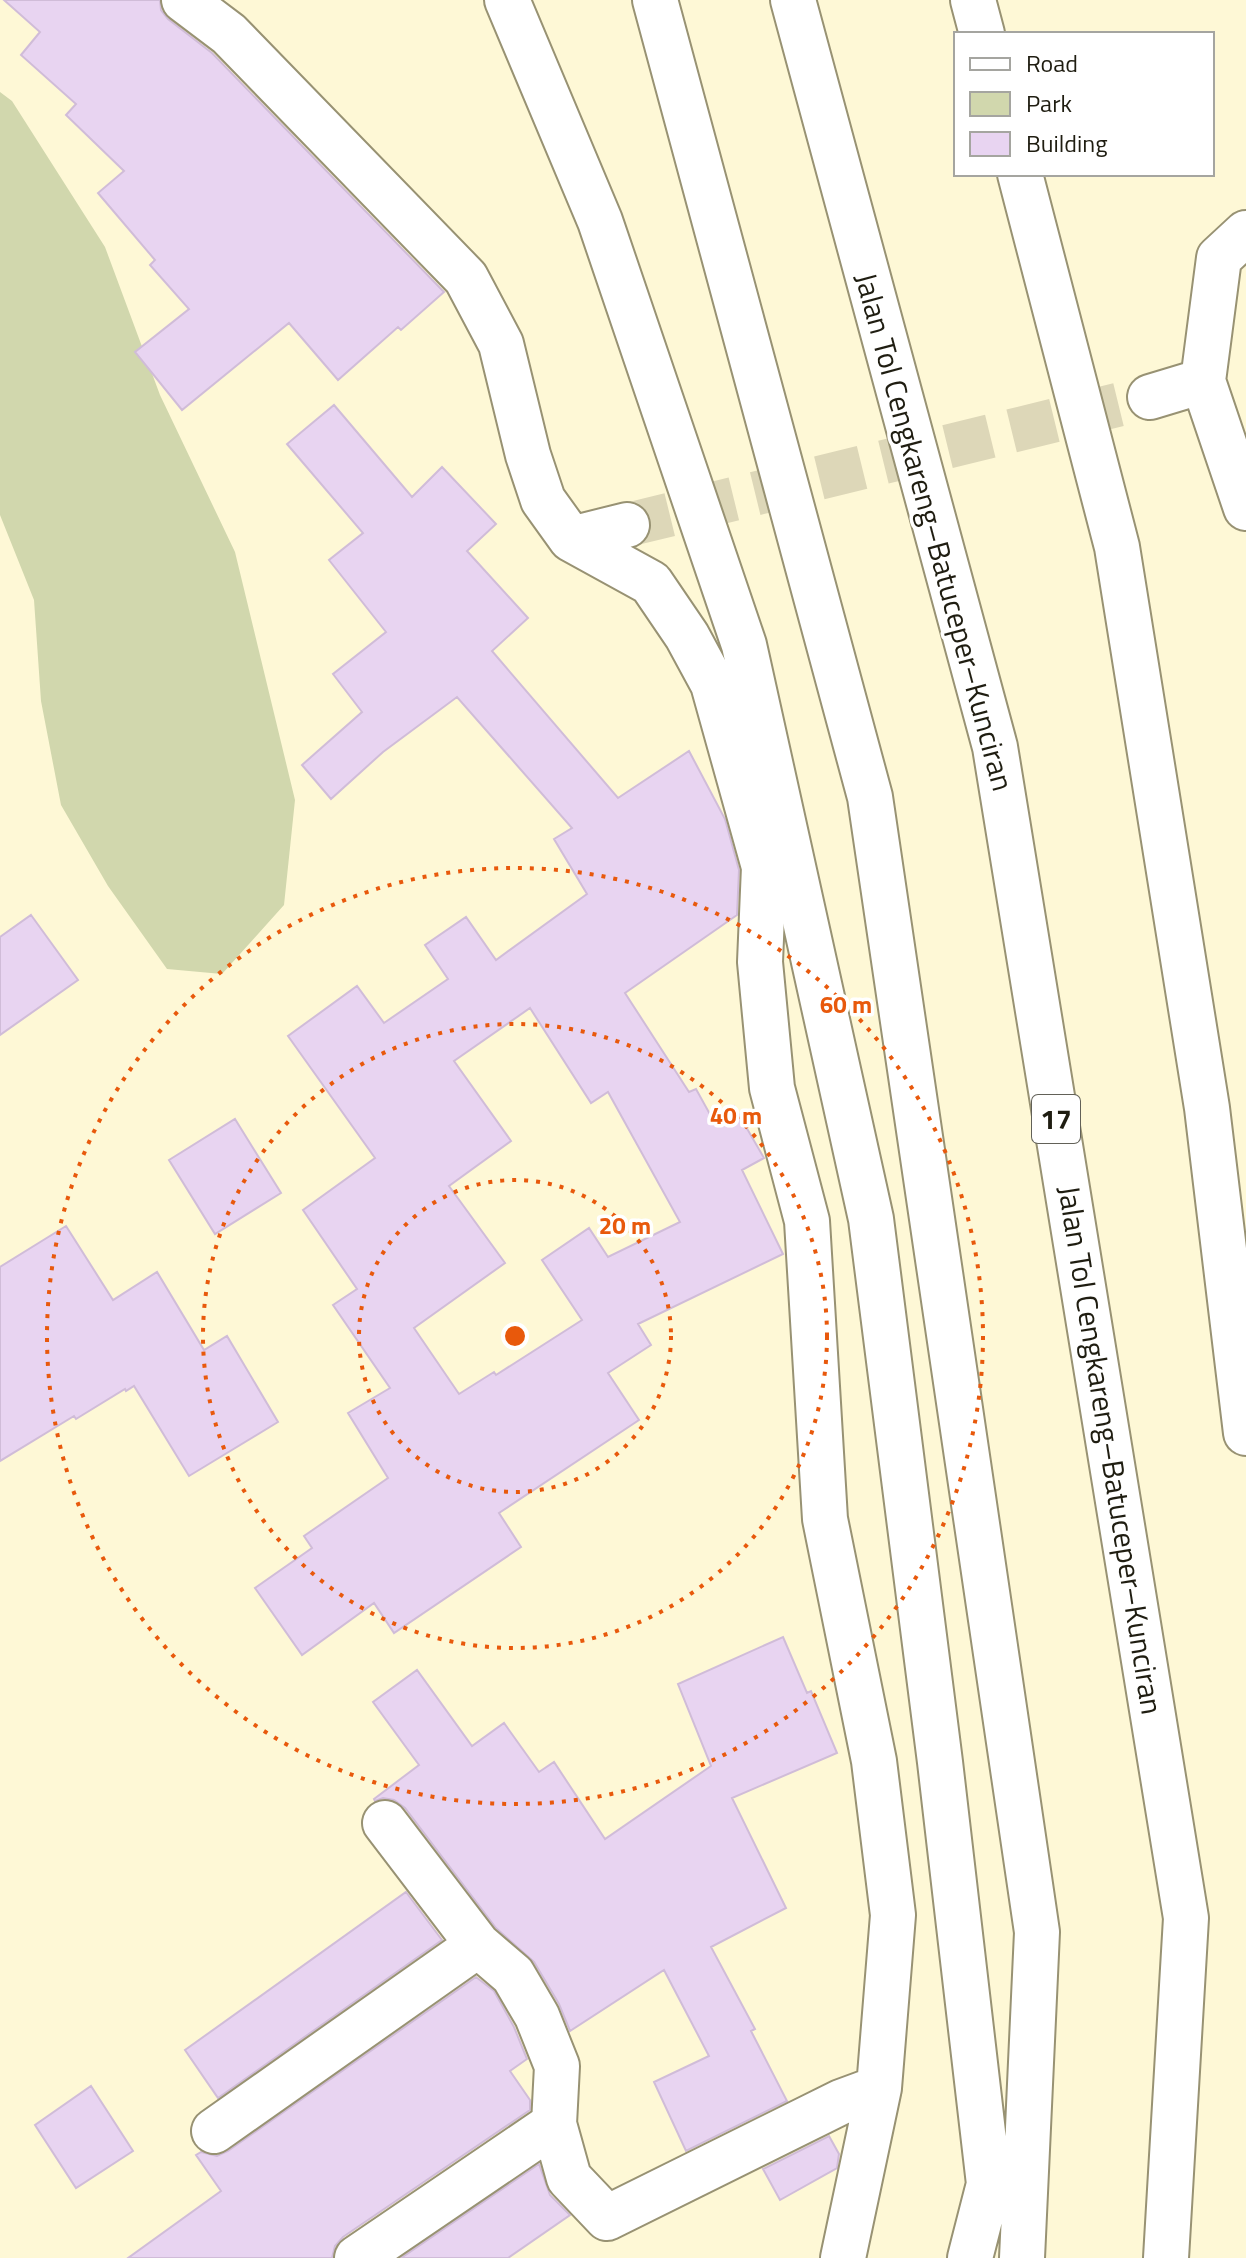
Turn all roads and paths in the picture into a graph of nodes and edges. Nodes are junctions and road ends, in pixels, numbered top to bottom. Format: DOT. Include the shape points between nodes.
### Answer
graph roads {
  1 [pos="184,0"];
  2 [pos="507,0"];
  3 [pos="655,0"];
  4 [pos="793,0"];
  5 [pos="973,0"];
  6 [pos="981,32"];
  7 [pos="1021,176"];
  8 [pos="1246,233"];
  9 [pos="1203,381"];
  10 [pos="1150,397"];
  11 [pos="1246,508"];
  12 [pos="627,525"];
  13 [pos="571,539"];
  14 [pos="1246,1433"];
  15 [pos="385,1823"];
  16 [pos="478,1945"];
  17 [pos="879,2088"];
  18 [pos="554,2124"];
  19 [pos="214,2131"];
  20 [pos="357,2258"];
  21 [pos="843,2258"];
  22 [pos="970,2258"];
  23 [pos="1022,2258"];
  24 [pos="1166,2258"];
  1 -- 13 [label="main road" via="229,34 466,278 501,344 543,500"];
  2 -- 22 [label="main road" via="600,221 744,645 871,1219 989,2184"];
  3 -- 23 [label="main road" via="870,797 1037,1932"];
  4 -- 24 [label="main road, Jalan Tol Cengkareng–Batuceper–Kunciran / 17" via="995,747 1186,1918"];
  5 -- 6 [label="main road"];
  7 -- 14 [label="main road" via="1117,547 1207,1108"];
  8 -- 9 [label="main road" via="1219,258"];
  9 -- 10 [label="main road"];
  9 -- 11 [label="main road"];
  12 -- 13 [label="main road"];
  13 -- 17 [label="main road" via="651,583 687,636 713,684 764,867 760,962 772,1088 807,1221 825,1519 874,1761 893,1915"];
  15 -- 16 [label="main road"];
  16 -- 18 [label="main road" via="513,1975 537,2016 557,2066"];
  16 -- 19 [label="main road"];
  17 -- 18 [label="main road" via="607,2218 569,2178"];
  17 -- 21 [label="main road"];
  18 -- 20 [label="main road"];
}
